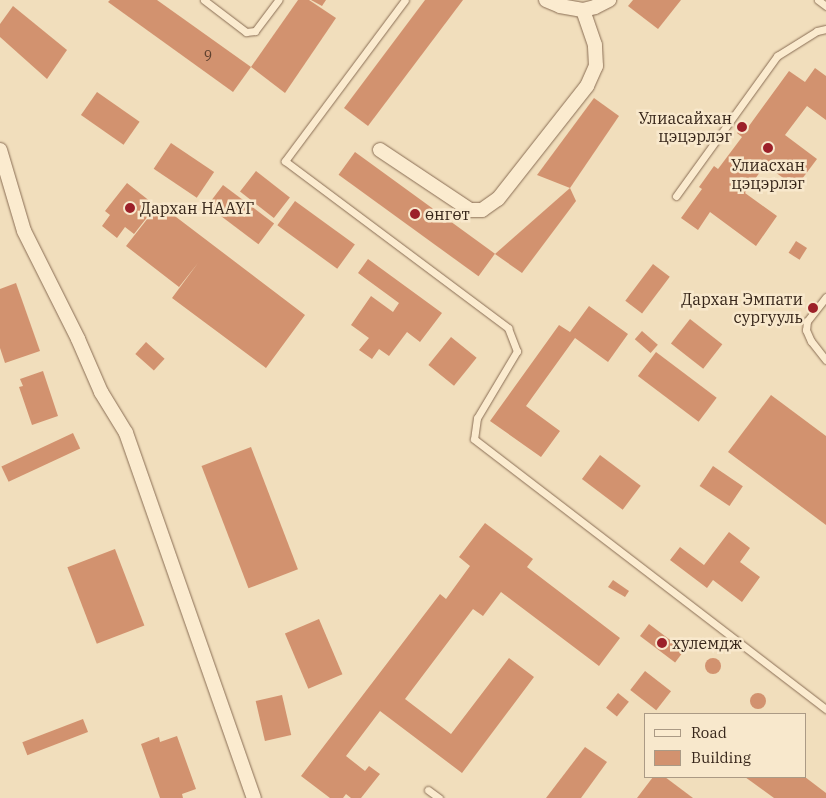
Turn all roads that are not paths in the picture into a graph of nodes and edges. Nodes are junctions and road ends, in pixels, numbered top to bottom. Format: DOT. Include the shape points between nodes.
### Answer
graph roads {
  1 [pos="204,0"];
  2 [pos="278,0"];
  3 [pos="405,0"];
  4 [pos="546,0"];
  5 [pos="609,0"];
  6 [pos="818,0"];
  7 [pos="826,6"];
  8 [pos="582,10"];
  9 [pos="826,29"];
  10 [pos="0,150"];
  11 [pos="380,150"];
  12 [pos="676,196"];
  13 [pos="826,296"];
  14 [pos="826,360"];
  15 [pos="826,710"];
  16 [pos="428,790"];
  17 [pos="254,798"];
  18 [pos="439,798"];
  1 -- 2 [label="lane" via="246,32 255,31"];
  3 -- 15 [label="lane" via="285,162 508,328 517,351 477,418 474,438"];
  4 -- 8 [label="street"];
  5 -- 8 [label="street"];
  6 -- 7 [label="lane"];
  8 -- 11 [label="street" via="595,45 596,66 587,86 498,199 482,210 470,210"];
  9 -- 12 [label="lane" via="817,31 777,56"];
  10 -- 17 [label="street" via="24,231 101,392 126,433"];
  13 -- 14 [label="lane" via="807,321 806,330"];
  16 -- 18 [label="lane"];
}
